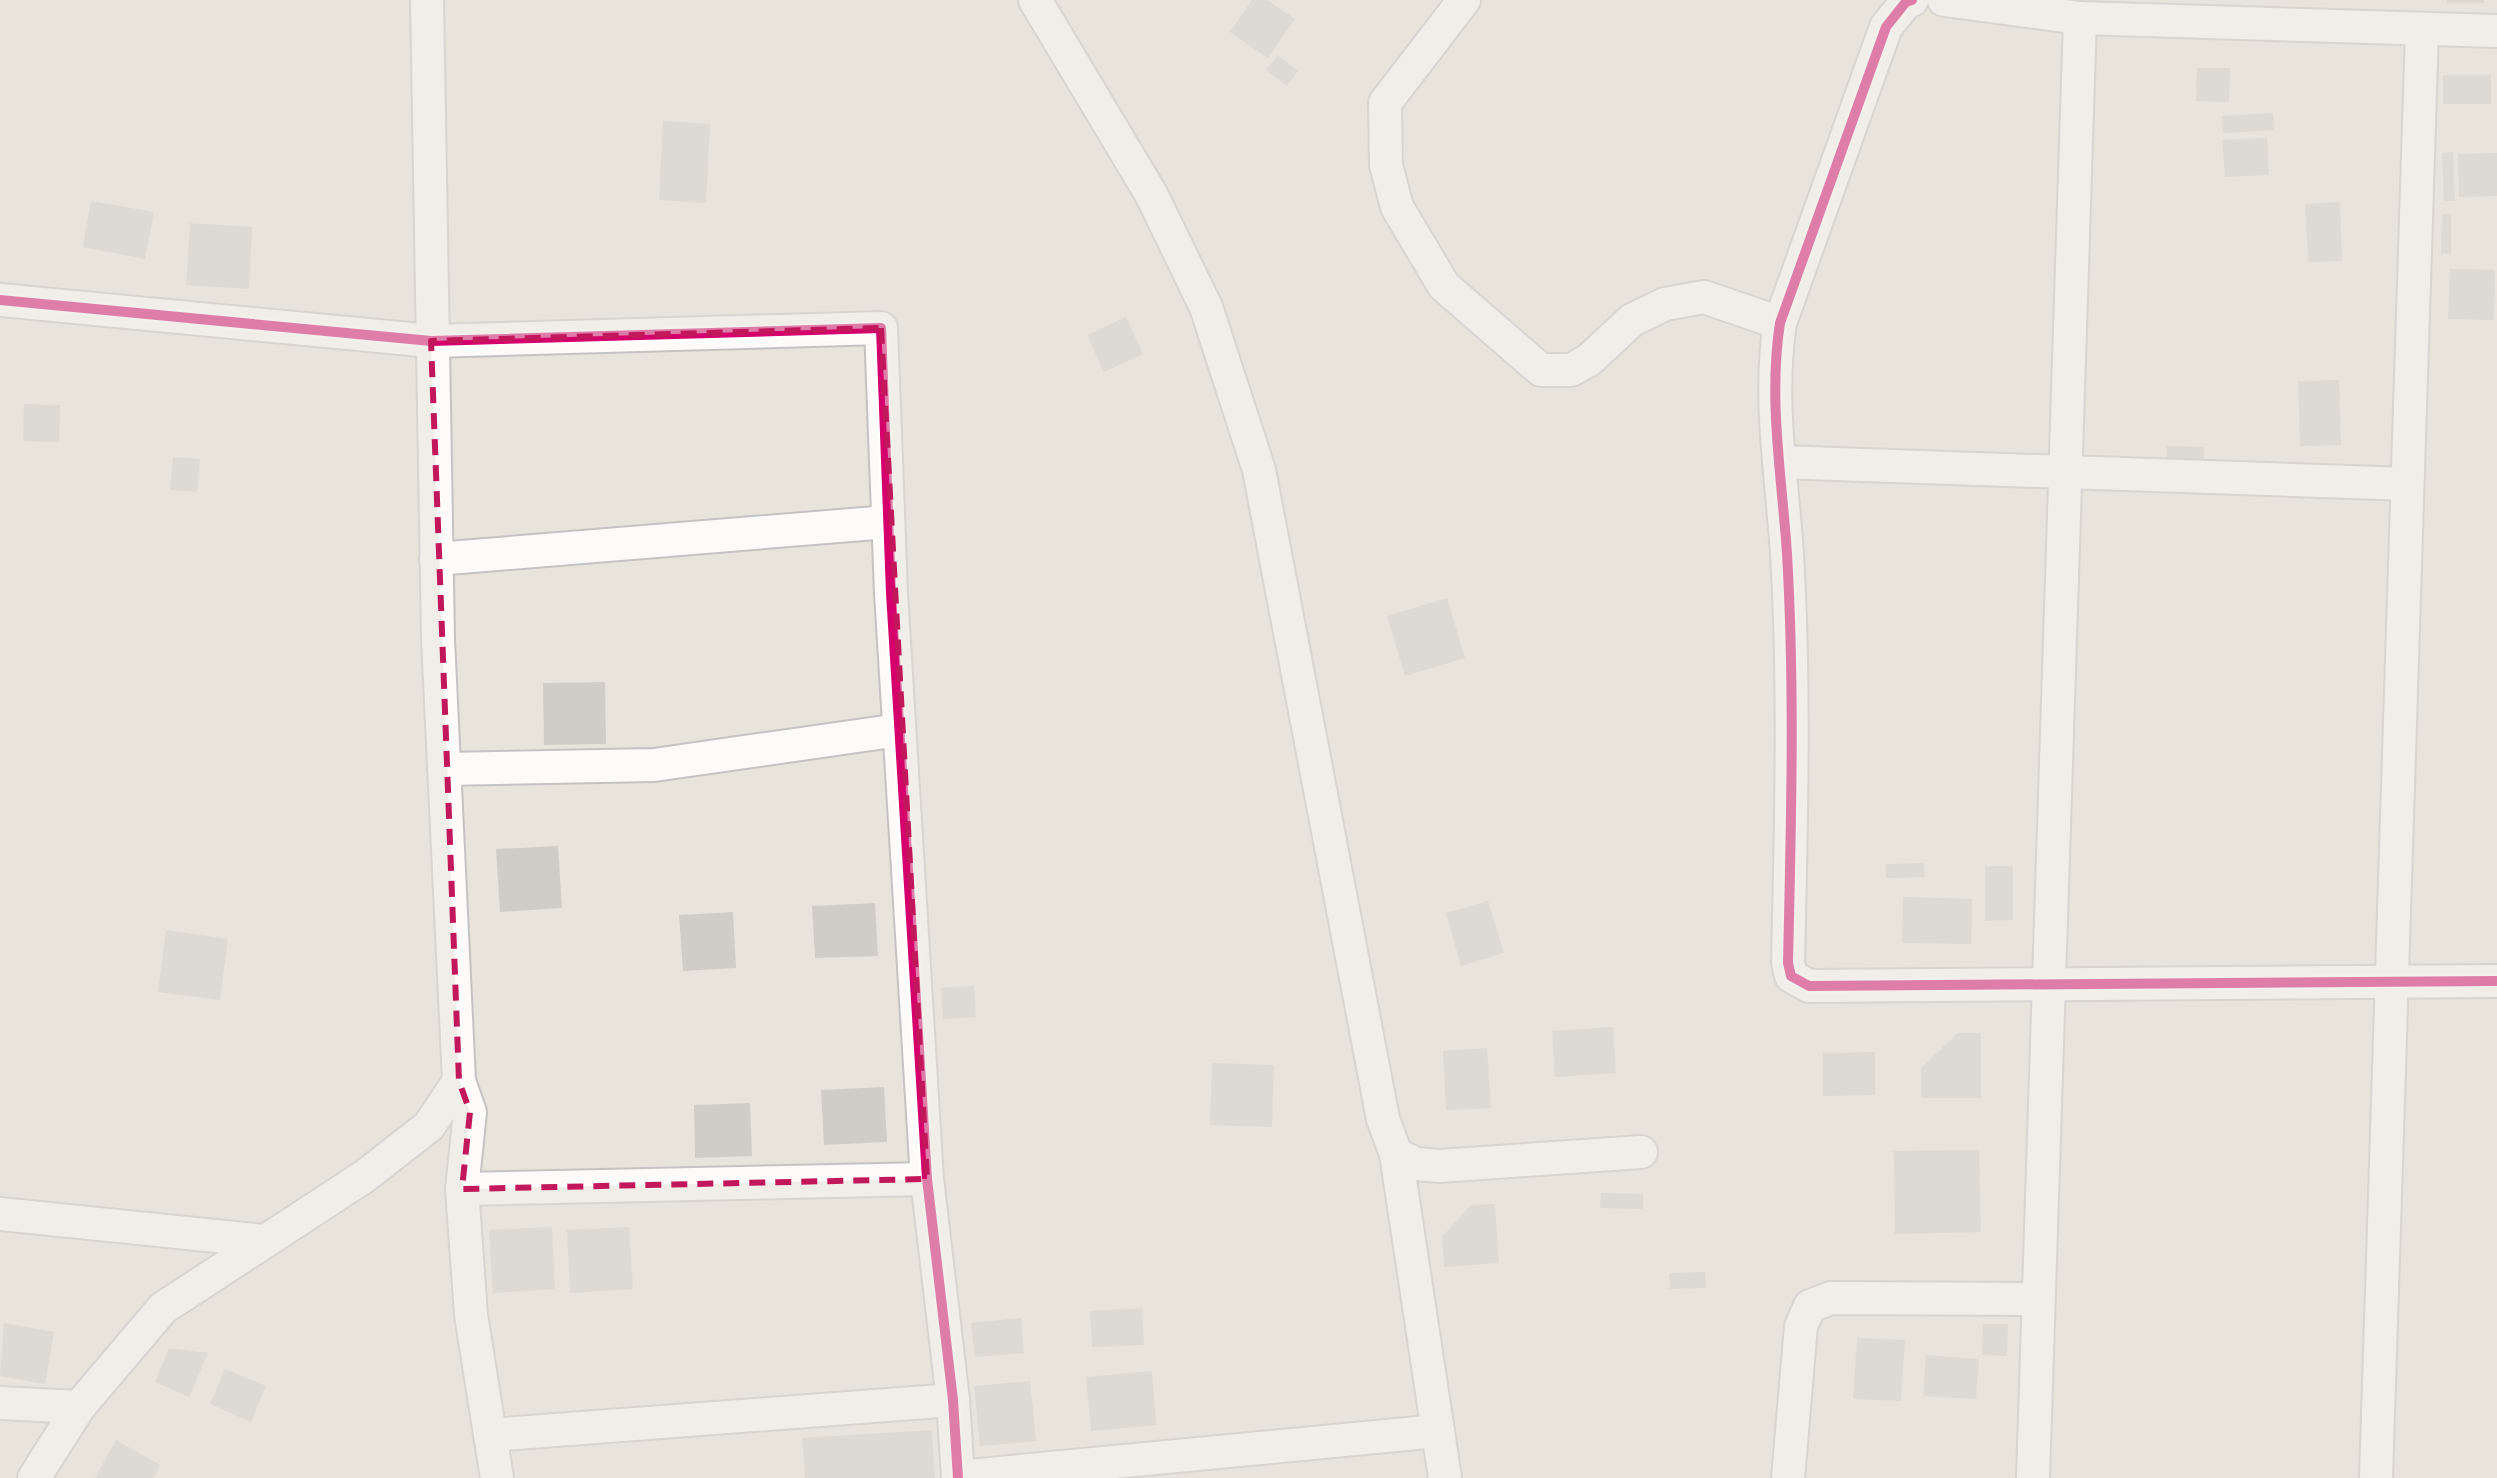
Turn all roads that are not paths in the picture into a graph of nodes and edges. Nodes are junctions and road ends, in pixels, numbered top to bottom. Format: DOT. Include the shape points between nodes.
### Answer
graph roads {
  1 [pos="427,0"];
  2 [pos="1035,0"];
  3 [pos="1464,0"];
  4 [pos="1912,0"];
  5 [pos="1944,0"];
  6 [pos="2080,18"];
  7 [pos="2422,30"];
  8 [pos="2497,31"];
  9 [pos="0,300"];
  10 [pos="1780,323"];
  11 [pos="431,341"];
  12 [pos="1779,462"];
  13 [pos="2067,472"];
  14 [pos="2407,484"];
  15 [pos="888,522"];
  16 [pos="436,559"];
  17 [pos="899,730"];
  18 [pos="444,769"];
  19 [pos="2497,981"];
  20 [pos="2393,982"];
  21 [pos="2048,984"];
  22 [pos="459,1081"];
  23 [pos="1641,1152"];
  24 [pos="1396,1154"];
  25 [pos="927,1179"];
  26 [pos="462,1189"];
  27 [pos="0,1214"];
  28 [pos="264,1241"];
  29 [pos="2038,1299"];
  30 [pos="953,1400"];
  31 [pos="0,1403"];
  32 [pos="79,1407"];
  33 [pos="1438,1431"];
  34 [pos="490,1435"];
  35 [pos="34,1478"];
  36 [pos="497,1478"];
  37 [pos="958,1478"];
  38 [pos="1445,1478"];
  39 [pos="1788,1478"];
  40 [pos="2033,1478"];
  41 [pos="2376,1478"];
  1 -- 11 [label="street"];
  2 -- 24 [label="street" via="1151,194 1206,307 1259,470 1383,1119"];
  3 -- 10 [label="street" via="1385,103 1386,165 1397,207 1444,286 1541,370 1555,372 1589,360 1632,320 1665,304 1704,297"];
  4 -- 10 [label="street" via="1886,27"];
  5 -- 6 [label="street"];
  6 -- 7 [label="street"];
  6 -- 13 [label="street"];
  7 -- 8 [label="street"];
  7 -- 14 [label="street"];
  9 -- 11 [label="street"];
  10 -- 12 [label="street" via="1773,366"];
  11 -- 15 [label="street" via="881,328"];
  11 -- 16 [label="street"];
  12 -- 13 [label="street"];
  12 -- 21 [label="street" via="1793,771 1791,976 1809,986"];
  13 -- 14 [label="street"];
  13 -- 21 [label="street"];
  14 -- 20 [label="street"];
  15 -- 16 [label="street"];
  15 -- 17 [label="street"];
  16 -- 18 [label="street"];
  17 -- 18 [label="street" via="654,765"];
  17 -- 25 [label="street"];
  18 -- 22 [label="street"];
  19 -- 20 [label="street"];
  20 -- 21 [label="street"];
  20 -- 41 [label="street"];
  21 -- 29 [label="street"];
  22 -- 26 [label="street" via="470,1112"];
  22 -- 28 [label="street" via="429,1126 365,1176"];
  23 -- 24 [label="street" via="1439,1166 1416,1164"];
  24 -- 33 [label="street"];
  25 -- 26 [label="street"];
  25 -- 30 [label="street"];
  26 -- 34 [label="street" via="471,1315"];
  27 -- 28 [label="street"];
  28 -- 32 [label="street" via="163,1308"];
  29 -- 39 [label="street" via="1831,1298 1810,1306 1801,1326"];
  29 -- 40 [label="street"];
  30 -- 34 [label="street"];
  30 -- 37 [label="street"];
  31 -- 32 [label="street"];
  32 -- 35 [label="street"];
  33 -- 37 [label="street"];
  33 -- 38 [label="street"];
  34 -- 36 [label="street"];
}
